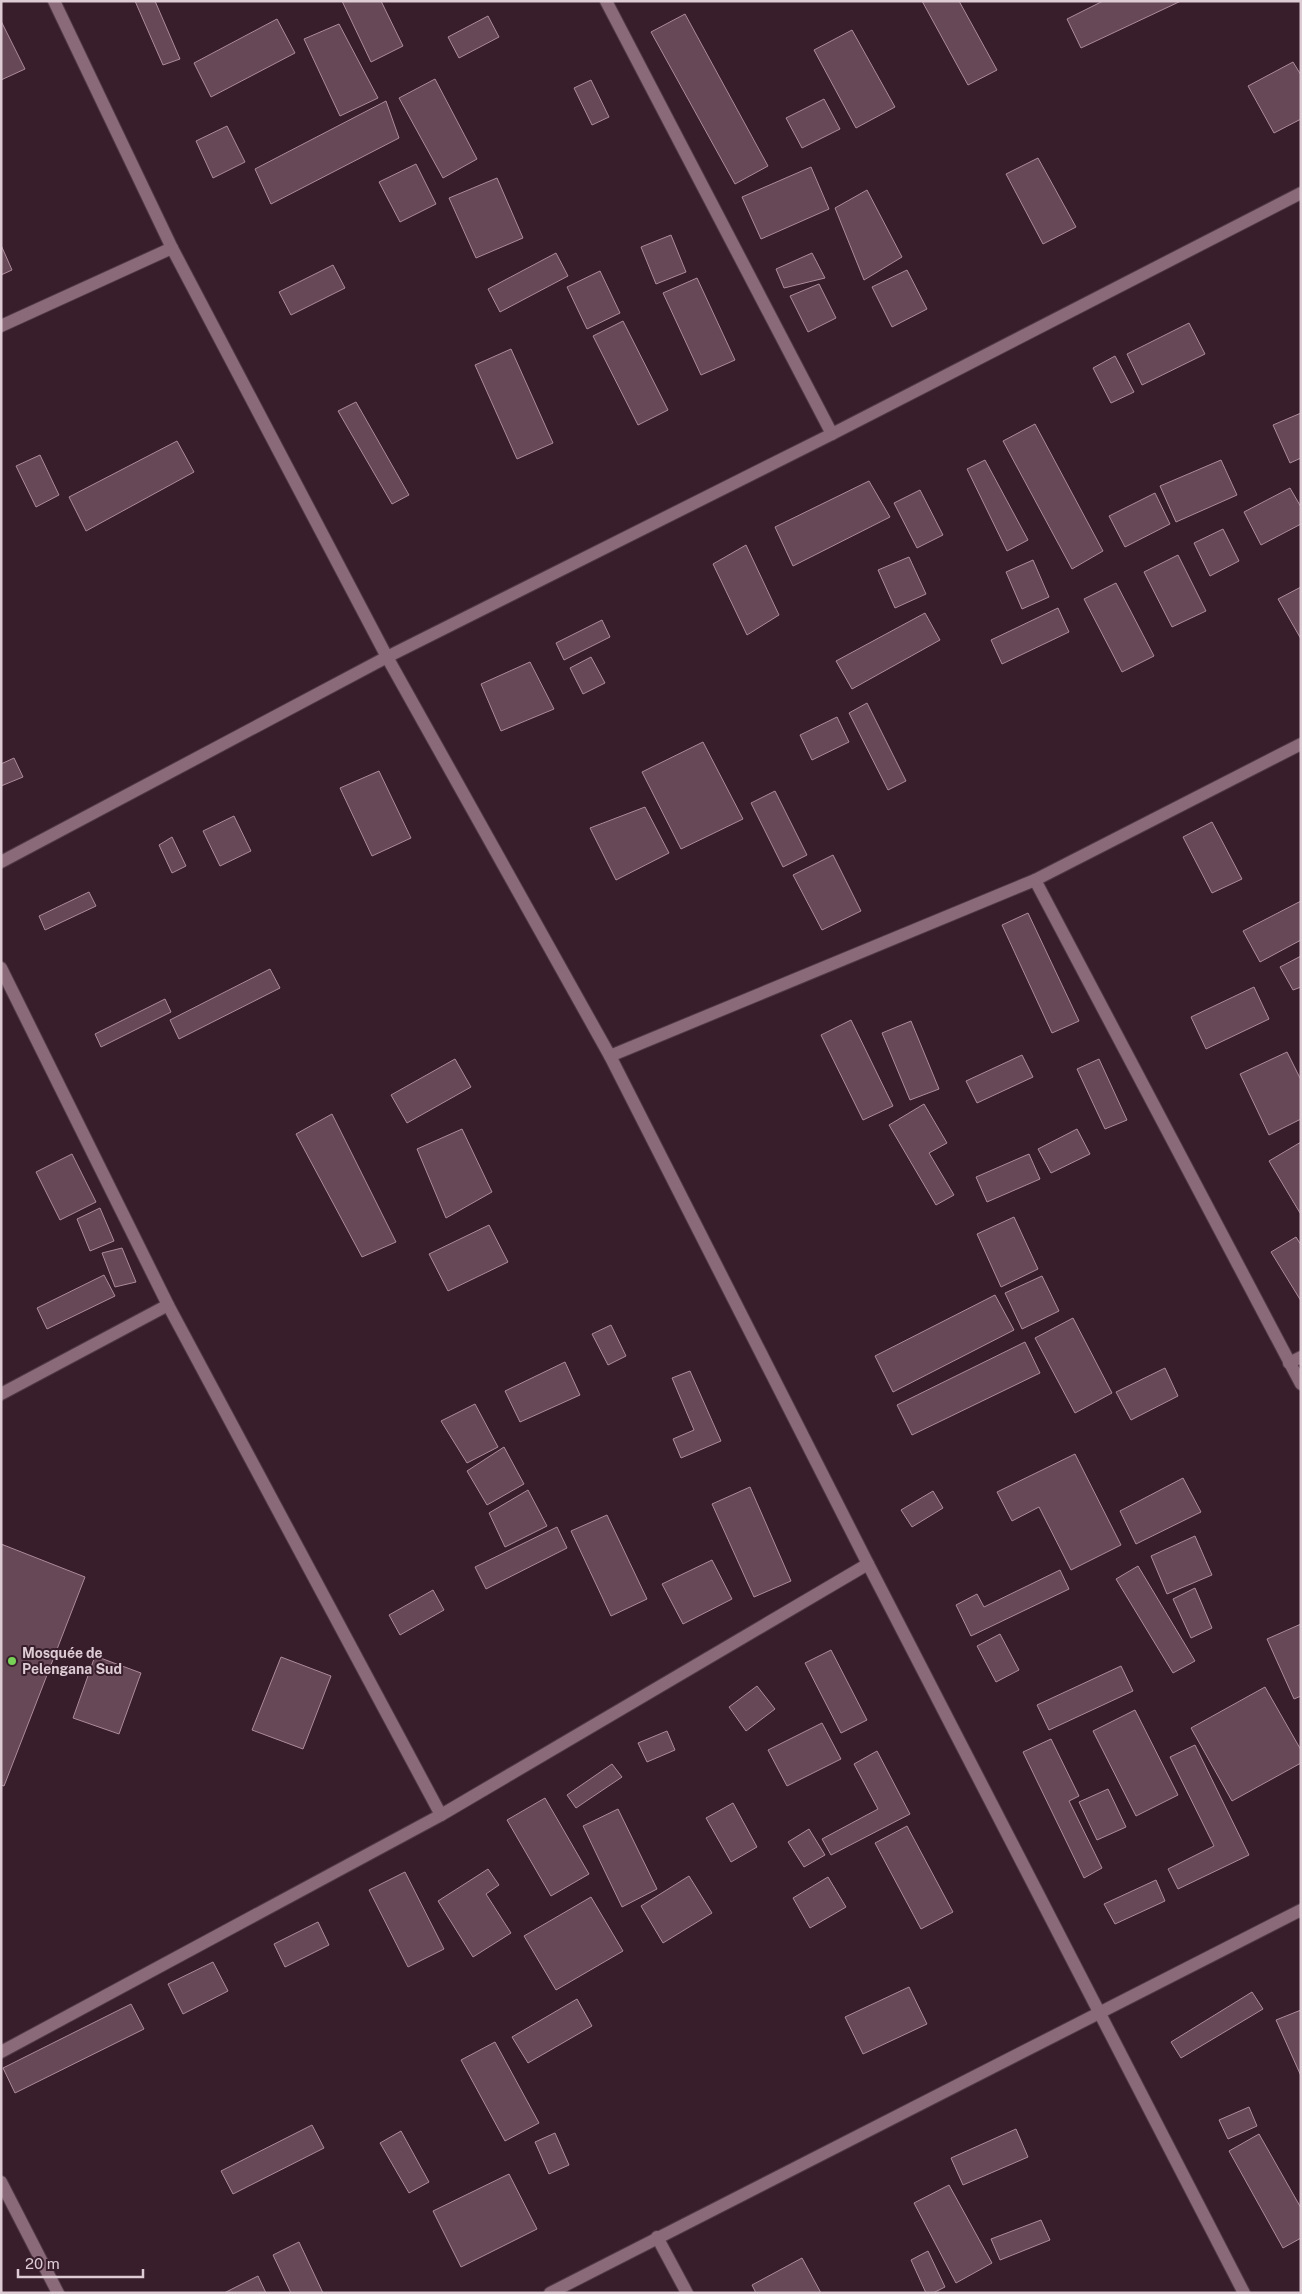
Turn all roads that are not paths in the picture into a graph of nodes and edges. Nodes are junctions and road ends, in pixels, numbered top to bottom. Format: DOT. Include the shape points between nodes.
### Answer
graph roads {
  1 [pos="54,1"];
  2 [pos="608,2"];
  3 [pos="1301,193"];
  4 [pos="172,248"];
  5 [pos="1,326"];
  6 [pos="832,434"];
  7 [pos="387,657"];
  8 [pos="1299,749"];
  9 [pos="1,862"];
  10 [pos="1035,880"];
  11 [pos="1,968"];
  12 [pos="610,1056"];
  13 [pos="168,1305"];
  14 [pos="1295,1360"];
  15 [pos="1301,1384"];
  16 [pos="1,1394"];
  17 [pos="868,1564"];
  18 [pos="441,1815"];
  19 [pos="1301,1910"];
  20 [pos="1100,2014"];
  21 [pos="1,2052"];
  22 [pos="1,2182"];
  23 [pos="657,2237"];
  24 [pos="58,2293"];
  25 [pos="550,2293"];
  26 [pos="687,2293"];
  27 [pos="1244,2293"];
  1 -- 4 [label="street"];
  2 -- 6 [label="street"];
  3 -- 6 [label="street"];
  4 -- 5 [label="street"];
  4 -- 7 [label="street"];
  6 -- 7 [label="street"];
  7 -- 9 [label="street"];
  7 -- 12 [label="street"];
  8 -- 10 [label="street"];
  10 -- 12 [label="street"];
  10 -- 14 [label="street"];
  11 -- 13 [label="street"];
  12 -- 17 [label="street"];
  13 -- 16 [label="street"];
  13 -- 18 [label="street"];
  14 -- 15 [label="street"];
  17 -- 18 [label="street"];
  17 -- 20 [label="street"];
  18 -- 21 [label="street"];
  19 -- 20 [label="street"];
  20 -- 23 [label="street"];
  20 -- 27 [label="street"];
  22 -- 24 [label="street"];
  23 -- 25 [label="street"];
  23 -- 26 [label="street"];
}
